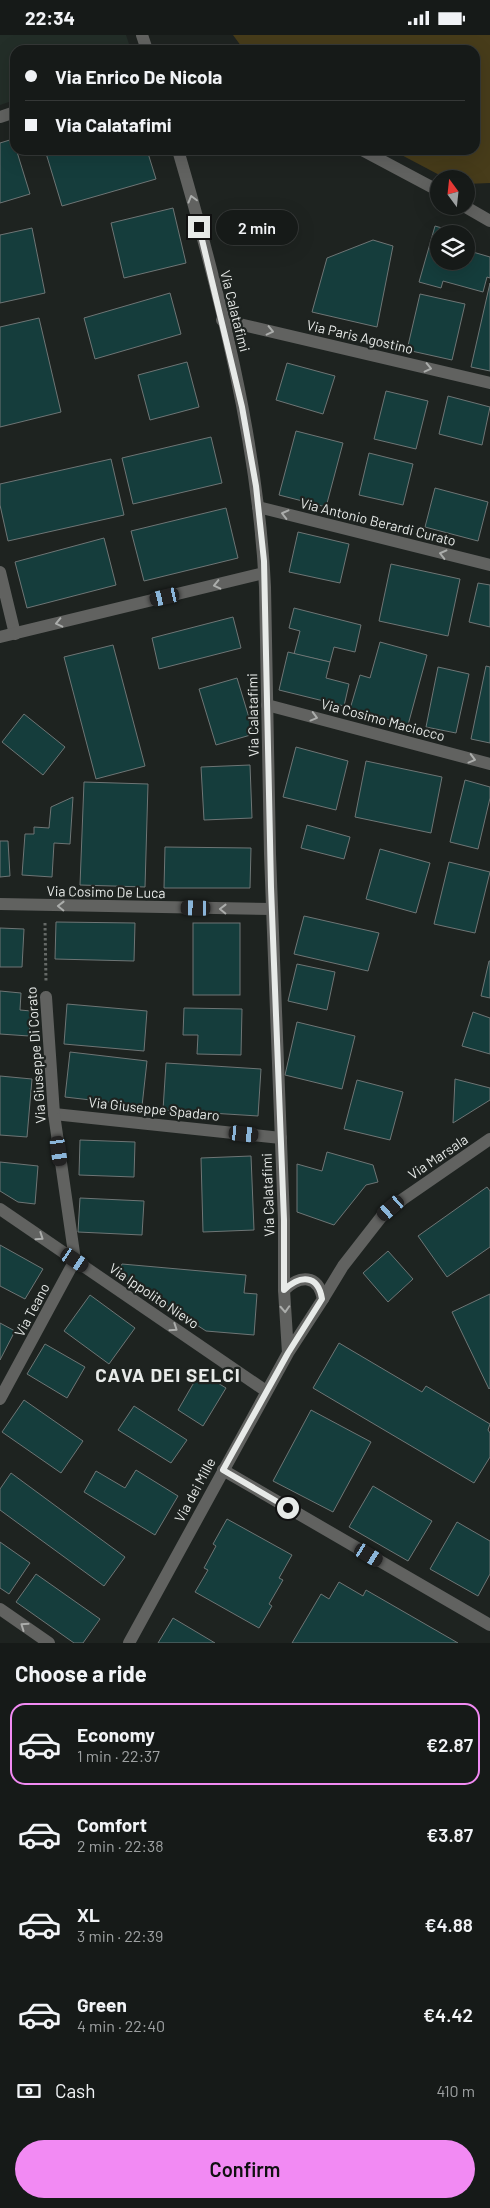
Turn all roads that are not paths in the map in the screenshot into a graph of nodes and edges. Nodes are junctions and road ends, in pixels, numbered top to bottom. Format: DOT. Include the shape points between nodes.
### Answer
graph roads {
  1 [pos="179,155"];
  2 [pos="371,155"];
  3 [pos="430,186"];
  4 [pos="475,212"];
  5 [pos="490,221"];
  6 [pos="222,320"];
  7 [pos="490,383"];
  8 [pos="258,507"];
  9 [pos="490,565"];
  10 [pos="0,571"];
  11 [pos="264,573"];
  12 [pos="15,633"];
  13 [pos="0,637"];
  14 [pos="267,705"];
  15 [pos="490,763"];
  16 [pos="0,904"];
  17 [pos="272,909"];
  18 [pos="46,997"];
  19 [pos="54,1114"];
  20 [pos="282,1138"];
  21 [pos="490,1139"];
  22 [pos="0,1209"];
  23 [pos="75,1260"];
  24 [pos="343,1266"];
  25 [pos="308,1279"];
  26 [pos="284,1290"];
  27 [pos="322,1299"];
  28 [pos="288,1353"];
  29 [pos="266,1391"];
  30 [pos="0,1399"];
  31 [pos="223,1470"];
  32 [pos="0,1609"];
  33 [pos="490,1625"];
  34 [pos="49,1643"];
  35 [pos="129,1643"];
  6 -- 1 [label="street, Via Calatafimi, one-way"];
  2 -- 3 [label="street"];
  4 -- 5 [label="street"];
  6 -- 7 [label="street, Via Paris Agostino, one-way"];
  6 -- 8 [label="street, Via Calatafimi" via="246,425"];
  9 -- 8 [label="street, Via Antonio Berardi Curato, one-way"];
  8 -- 11 [label="street, Via Calatafimi"];
  10 -- 12 [label="street"];
  11 -- 12 [label="street, one-way"];
  11 -- 14 [label="street, Via Calatafimi"];
  12 -- 13 [label="street"];
  14 -- 15 [label="street, Via Cosimo Maciocco, one-way"];
  14 -- 17 [label="street, Via Calatafimi"];
  17 -- 16 [label="street, Via Cosimo De Luca, one-way"];
  17 -- 20 [label="street, Via Calatafimi"];
  18 -- 19 [label="street, Via Giuseppe Di Corato"];
  19 -- 20 [label="street, Via Giuseppe Spadaro"];
  19 -- 23 [label="street, Via Giuseppe Di Corato"];
  20 -- 26 [label="street, Via Calatafimi"];
  21 -- 24 [label="street, Via Marsala" via="386,1212"];
  22 -- 23 [label="street, Via Ippolito Nievo, one-way"];
  23 -- 29 [label="street, Via Ippolito Nievo, one-way"];
  23 -- 30 [label="street, Via Teano"];
  24 -- 25 [label="street" via="332,1273"];
  24 -- 27 [label="street, Via Marsala"];
  25 -- 26 [label="street" via="300,1279"];
  25 -- 27 [label="street" via="316,1283"];
  26 -- 28 [label="street, one-way"];
  27 -- 28 [label="street, Via dei Mille"];
  28 -- 29 [label="street, Via dei Mille"];
  29 -- 31 [label="street, Via dei Mille"];
  31 -- 33 [label="street"];
  31 -- 35 [label="street, Via dei Mille"];
  34 -- 32 [label="street, one-way"];
}
